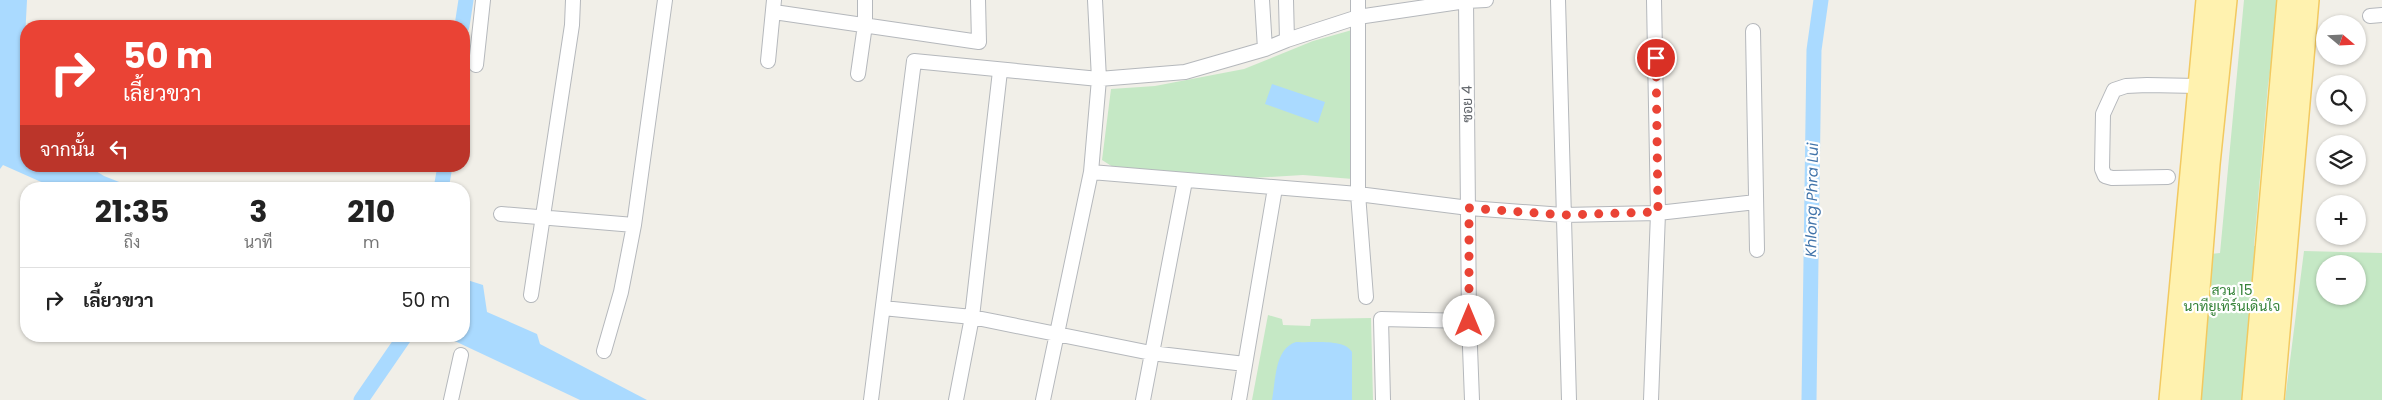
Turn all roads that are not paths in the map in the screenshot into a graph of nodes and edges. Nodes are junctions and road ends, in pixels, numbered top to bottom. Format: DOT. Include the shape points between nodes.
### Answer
graph roads {
  1 [pos="483,0"];
  2 [pos="573,0"];
  3 [pos="665,0"];
  4 [pos="865,0"];
  5 [pos="978,0"];
  6 [pos="1095,0"];
  7 [pos="1262,0"];
  8 [pos="1286,0"];
  9 [pos="1358,0"];
  10 [pos="1466,0"];
  11 [pos="1486,0"];
  12 [pos="1558,0"];
  13 [pos="1654,0"];
  14 [pos="2207,0"];
  15 [pos="2226,0"];
  16 [pos="2288,0"];
  17 [pos="2308,0"];
  18 [pos="774,6"];
  19 [pos="1358,18"];
  20 [pos="865,25"];
  21 [pos="1753,31"];
  22 [pos="1287,40"];
  23 [pos="1265,49"];
  24 [pos="768,61"];
  25 [pos="476,65"];
  26 [pos="1000,71"];
  27 [pos="858,74"];
  28 [pos="1099,79"];
  29 [pos="2198,86"];
  30 [pos="1091,172"];
  31 [pos="2168,177"];
  32 [pos="1184,181"];
  33 [pos="1275,188"];
  34 [pos="1358,194"];
  35 [pos="1756,202"];
  36 [pos="1469,208"];
  37 [pos="1658,212"];
  38 [pos="501,214"];
  39 [pos="1563,215"];
  40 [pos="542,216"];
  41 [pos="634,225"];
  42 [pos="1757,250"];
  43 [pos="531,295"];
  44 [pos="1366,297"];
  45 [pos="883,308"];
  46 [pos="972,317"];
  47 [pos="1469,321"];
  48 [pos="1058,334"];
  49 [pos="604,351"];
  50 [pos="1151,353"];
  51 [pos="462,355"];
  52 [pos="1245,364"];
  53 [pos="451,400"];
  54 [pos="871,400"];
  55 [pos="956,400"];
  56 [pos="1043,400"];
  57 [pos="1143,400"];
  58 [pos="1239,400"];
  59 [pos="1383,400"];
  60 [pos="1472,400"];
  61 [pos="1570,400"];
  62 [pos="1651,400"];
  63 [pos="2170,400"];
  64 [pos="2190,400"];
  65 [pos="2253,400"];
  66 [pos="2273,400"];
  1 -- 25 [label="street"];
  2 -- 40 [label="street"];
  3 -- 41 [label="street"];
  4 -- 20 [label="street"];
  5 -- 20 [label="street" via="979,42"];
  6 -- 28 [label="street"];
  7 -- 23 [label="street"];
  8 -- 22 [label="street"];
  9 -- 19 [label="street"];
  10 -- 11 [label="street"];
  10 -- 19 [label="street"];
  10 -- 36 [label="street, ซอย 4"];
  12 -- 39 [label="street"];
  13 -- 37 [label="street"];
  14 -- 29 [label="main road"];
  15 -- 64 [label="main road"];
  16 -- 65 [label="main road"];
  17 -- 66 [label="main road"];
  18 -- 20 [label="street"];
  18 -- 24 [label="street"];
  19 -- 22 [label="street"];
  19 -- 34 [label="street"];
  20 -- 27 [label="street"];
  21 -- 35 [label="street"];
  22 -- 23 [label="street"];
  23 -- 28 [label="street" via="1185,72"];
  26 -- 28 [label="street"];
  26 -- 45 [label="street" via="914,61"];
  26 -- 46 [label="street"];
  28 -- 30 [label="street"];
  29 -- 31 [label="street" via="2126,86 2114,90 2103,114 2102,169 2105,176"];
  29 -- 63 [label="main road"];
  30 -- 32 [label="street"];
  30 -- 48 [label="street"];
  32 -- 33 [label="street"];
  32 -- 50 [label="street"];
  33 -- 34 [label="street"];
  33 -- 52 [label="street"];
  34 -- 36 [label="street"];
  34 -- 44 [label="street"];
  35 -- 37 [label="street"];
  35 -- 42 [label="street"];
  36 -- 39 [label="street"];
  36 -- 47 [label="street, ซอย 4"];
  37 -- 39 [label="street"];
  37 -- 62 [label="street"];
  38 -- 40 [label="street"];
  39 -- 61 [label="street"];
  40 -- 41 [label="street"];
  40 -- 43 [label="street"];
  41 -- 49 [label="street" via="621,292"];
  45 -- 46 [label="street"];
  45 -- 54 [label="street"];
  46 -- 48 [label="street"];
  46 -- 55 [label="street"];
  47 -- 59 [label="street" via="1381,319"];
  47 -- 60 [label="street, ซอย 4"];
  48 -- 50 [label="street"];
  48 -- 56 [label="street"];
  50 -- 52 [label="street"];
  50 -- 57 [label="street"];
  51 -- 53 [label="street"];
  52 -- 58 [label="street"];
}
